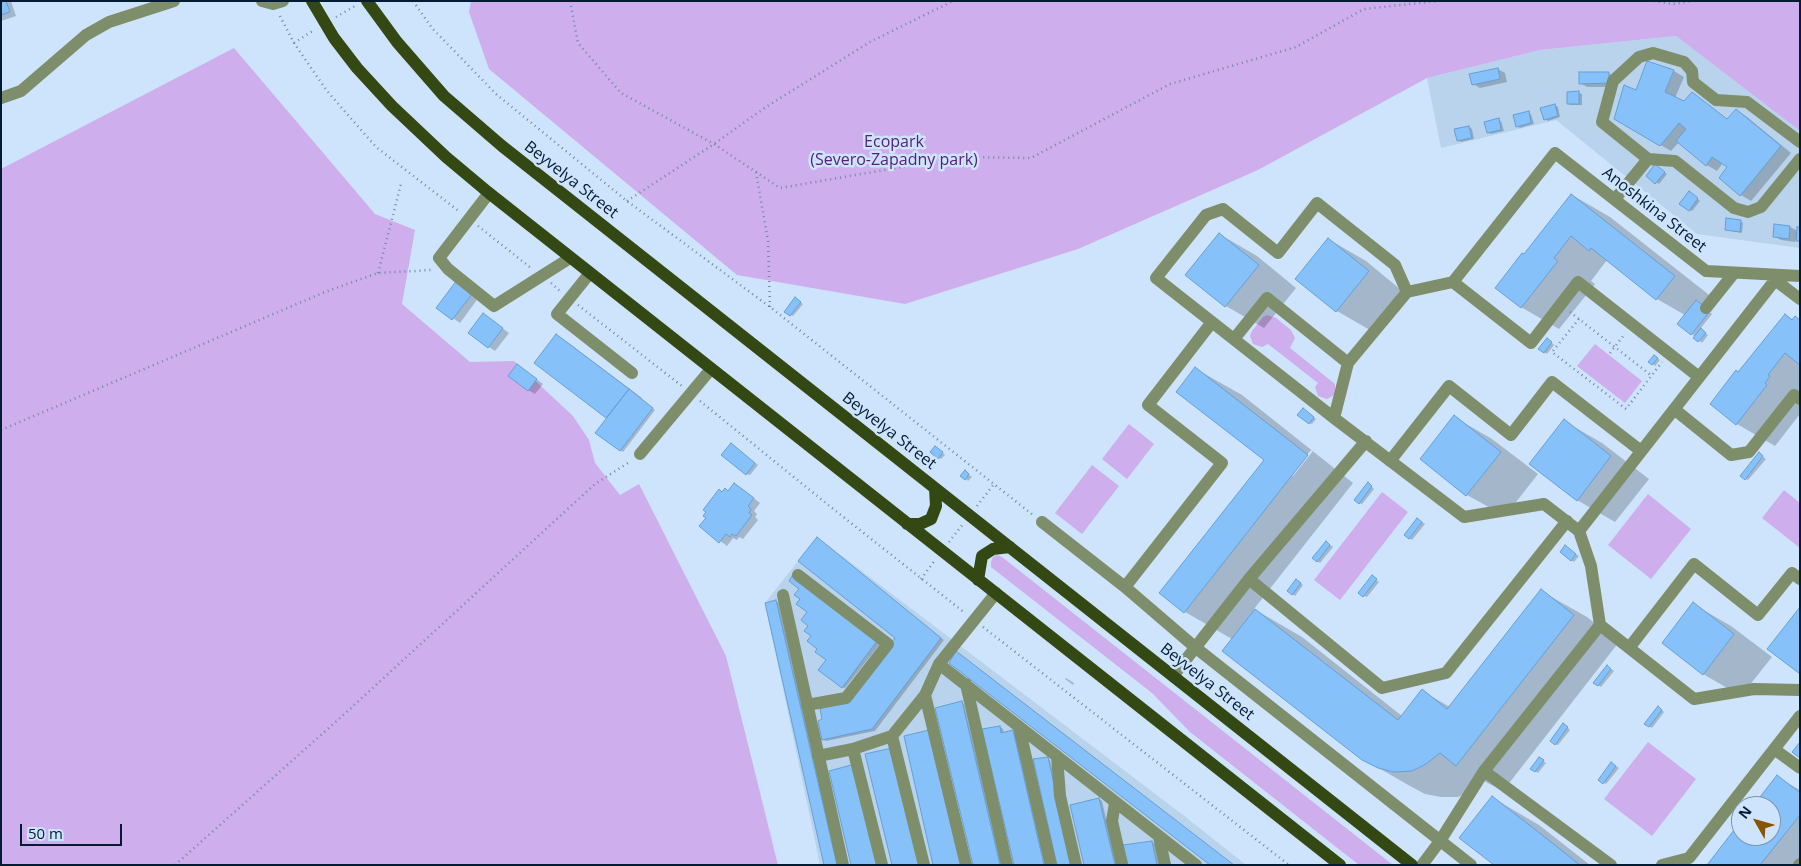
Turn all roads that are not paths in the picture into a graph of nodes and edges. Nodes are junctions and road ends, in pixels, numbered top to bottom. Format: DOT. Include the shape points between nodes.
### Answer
graph roads {
  1 [pos="174,1"];
  2 [pos="312,1"];
  3 [pos="367,1"];
  4 [pos="1,98"];
  5 [pos="1800,142"];
  6 [pos="1648,159"];
  7 [pos="1800,159"];
  8 [pos="489,193"];
  9 [pos="1615,199"];
  10 [pos="570,258"];
  11 [pos="1729,272"];
  12 [pos="590,273"];
  13 [pos="1800,276"];
  14 [pos="1777,278"];
  15 [pos="1453,282"];
  16 [pos="1407,292"];
  17 [pos="1800,299"];
  18 [pos="1703,306"];
  19 [pos="1212,322"];
  20 [pos="1234,339"];
  21 [pos="1348,363"];
  22 [pos="711,369"];
  23 [pos="632,373"];
  24 [pos="1699,377"];
  25 [pos="1800,399"];
  26 [pos="1674,409"];
  27 [pos="1334,418"];
  28 [pos="1366,441"];
  29 [pos="1641,451"];
  30 [pos="640,454"];
  31 [pos="1390,460"];
  32 [pos="935,488"];
  33 [pos="1042,522"];
  34 [pos="1567,522"];
  35 [pos="907,524"];
  36 [pos="1579,531"];
  37 [pos="1010,547"];
  38 [pos="798,575"];
  39 [pos="1249,579"];
  40 [pos="1800,579"];
  41 [pos="978,580"];
  42 [pos="1125,587"];
  43 [pos="996,593"];
  44 [pos="783,595"];
  45 [pos="1600,625"];
  46 [pos="1196,648"];
  47 [pos="1629,648"];
  48 [pos="939,664"];
  49 [pos="1173,676"];
  50 [pos="966,684"];
  51 [pos="1800,690"];
  52 [pos="925,695"];
  53 [pos="807,705"];
  54 [pos="1800,716"];
  55 [pos="1020,727"];
  56 [pos="892,736"];
  57 [pos="853,749"];
  58 [pos="1774,749"];
  59 [pos="818,756"];
  60 [pos="1056,756"];
  61 [pos="1800,768"];
  62 [pos="1484,771"];
  63 [pos="1115,803"];
  64 [pos="1159,838"];
  65 [pos="1440,841"];
  66 [pos="843,865"];
  67 [pos="882,865"];
  68 [pos="924,865"];
  69 [pos="966,865"];
  70 [pos="1007,865"];
  71 [pos="1051,865"];
  72 [pos="1076,865"];
  73 [pos="1122,865"];
  74 [pos="1165,865"];
  75 [pos="1196,865"];
  76 [pos="1340,865"];
  77 [pos="1412,865"];
  78 [pos="1422,865"];
  79 [pos="1471,865"];
  80 [pos="1611,865"];
  81 [pos="1662,865"];
  1 -- 4 [label="street" via="109,22 86,35 21,91"];
  2 -- 8 [label="main road" via="334,38 392,106"];
  3 -- 32 [label="main road, Beyvelya Street" via="397,42 444,96 502,146"];
  5 -- 6 [label="street" via="1747,102 1716,100 1693,82 1692,71 1684,62 1652,53 1639,57 1613,81 1602,122"];
  6 -- 7 [label="street" via="1675,161 1734,208 1748,212 1761,207"];
  6 -- 9 [label="street"];
  8 -- 10 [label="main road"];
  8 -- 10 [label="street" via="439,258 494,306"];
  9 -- 11 [label="street, Anoshkina Street" via="1706,271"];
  9 -- 15 [label="street, Anoshkina Street" via="1556,153"];
  10 -- 12 [label="main road"];
  11 -- 14 [label="street, Anoshkina Street"];
  11 -- 18 [label="street"];
  12 -- 22 [label="main road"];
  12 -- 23 [label="street" via="557,314"];
  13 -- 14 [label="street, Anoshkina Street"];
  14 -- 17 [label="street"];
  14 -- 24 [label="street"];
  15 -- 16 [label="street"];
  15 -- 24 [label="street" via="1531,342 1578,282"];
  16 -- 19 [label="street" via="1395,265 1316,203 1278,253 1223,210 1206,215 1156,278"];
  16 -- 21 [label="street"];
  19 -- 20 [label="street"];
  19 -- 42 [label="street" via="1148,405 1222,463"];
  20 -- 21 [label="street" via="1267,298"];
  20 -- 27 [label="street"];
  21 -- 27 [label="street"];
  22 -- 30 [label="street"];
  22 -- 35 [label="main road"];
  24 -- 26 [label="street"];
  25 -- 26 [label="street" via="1794,394 1749,452 1731,454"];
  26 -- 29 [label="street"];
  27 -- 28 [label="street"];
  28 -- 31 [label="street"];
  28 -- 39 [label="street"];
  29 -- 31 [label="street" via="1552,382 1511,436 1449,386"];
  29 -- 36 [label="street"];
  31 -- 34 [label="street" via="1464,517 1544,504"];
  32 -- 35 [label="main road" via="936,506 931,518 920,524"];
  32 -- 37 [label="main road, Beyvelya Street"];
  33 -- 42 [label="street"];
  34 -- 36 [label="street"];
  34 -- 39 [label="street" via="1446,673 1382,688"];
  35 -- 41 [label="main road"];
  36 -- 45 [label="street" via="1591,566"];
  37 -- 41 [label="main road" via="993,549 982,556"];
  37 -- 49 [label="main road, Beyvelya Street"];
  38 -- 53 [label="street" via="888,644 846,698"];
  39 -- 46 [label="street"];
  40 -- 47 [label="street" via="1792,573 1758,615 1694,564"];
  41 -- 43 [label="main road"];
  42 -- 46 [label="street"];
  43 -- 48 [label="street"];
  43 -- 76 [label="main road"];
  44 -- 53 [label="street"];
  45 -- 47 [label="street"];
  45 -- 62 [label="street"];
  46 -- 49 [label="street"];
  46 -- 65 [label="street"];
  47 -- 51 [label="street" via="1694,699 1754,689"];
  48 -- 50 [label="street"];
  48 -- 52 [label="street"];
  49 -- 77 [label="main road, Beyvelya Street"];
  50 -- 55 [label="street"];
  50 -- 70 [label="street"];
  52 -- 56 [label="street"];
  52 -- 69 [label="street"];
  53 -- 59 [label="street"];
  54 -- 58 [label="street"];
  55 -- 60 [label="street"];
  55 -- 71 [label="street"];
  56 -- 57 [label="street"];
  56 -- 68 [label="street"];
  57 -- 59 [label="street"];
  57 -- 67 [label="street"];
  58 -- 61 [label="street"];
  58 -- 81 [label="street" via="1689,858"];
  59 -- 66 [label="street"];
  60 -- 63 [label="street"];
  60 -- 72 [label="street" via="1060,796"];
  62 -- 65 [label="street"];
  62 -- 80 [label="street"];
  63 -- 64 [label="street"];
  63 -- 73 [label="street" via="1112,821"];
  64 -- 74 [label="street"];
  64 -- 75 [label="street"];
  65 -- 78 [label="street"];
  65 -- 79 [label="street"];
}
